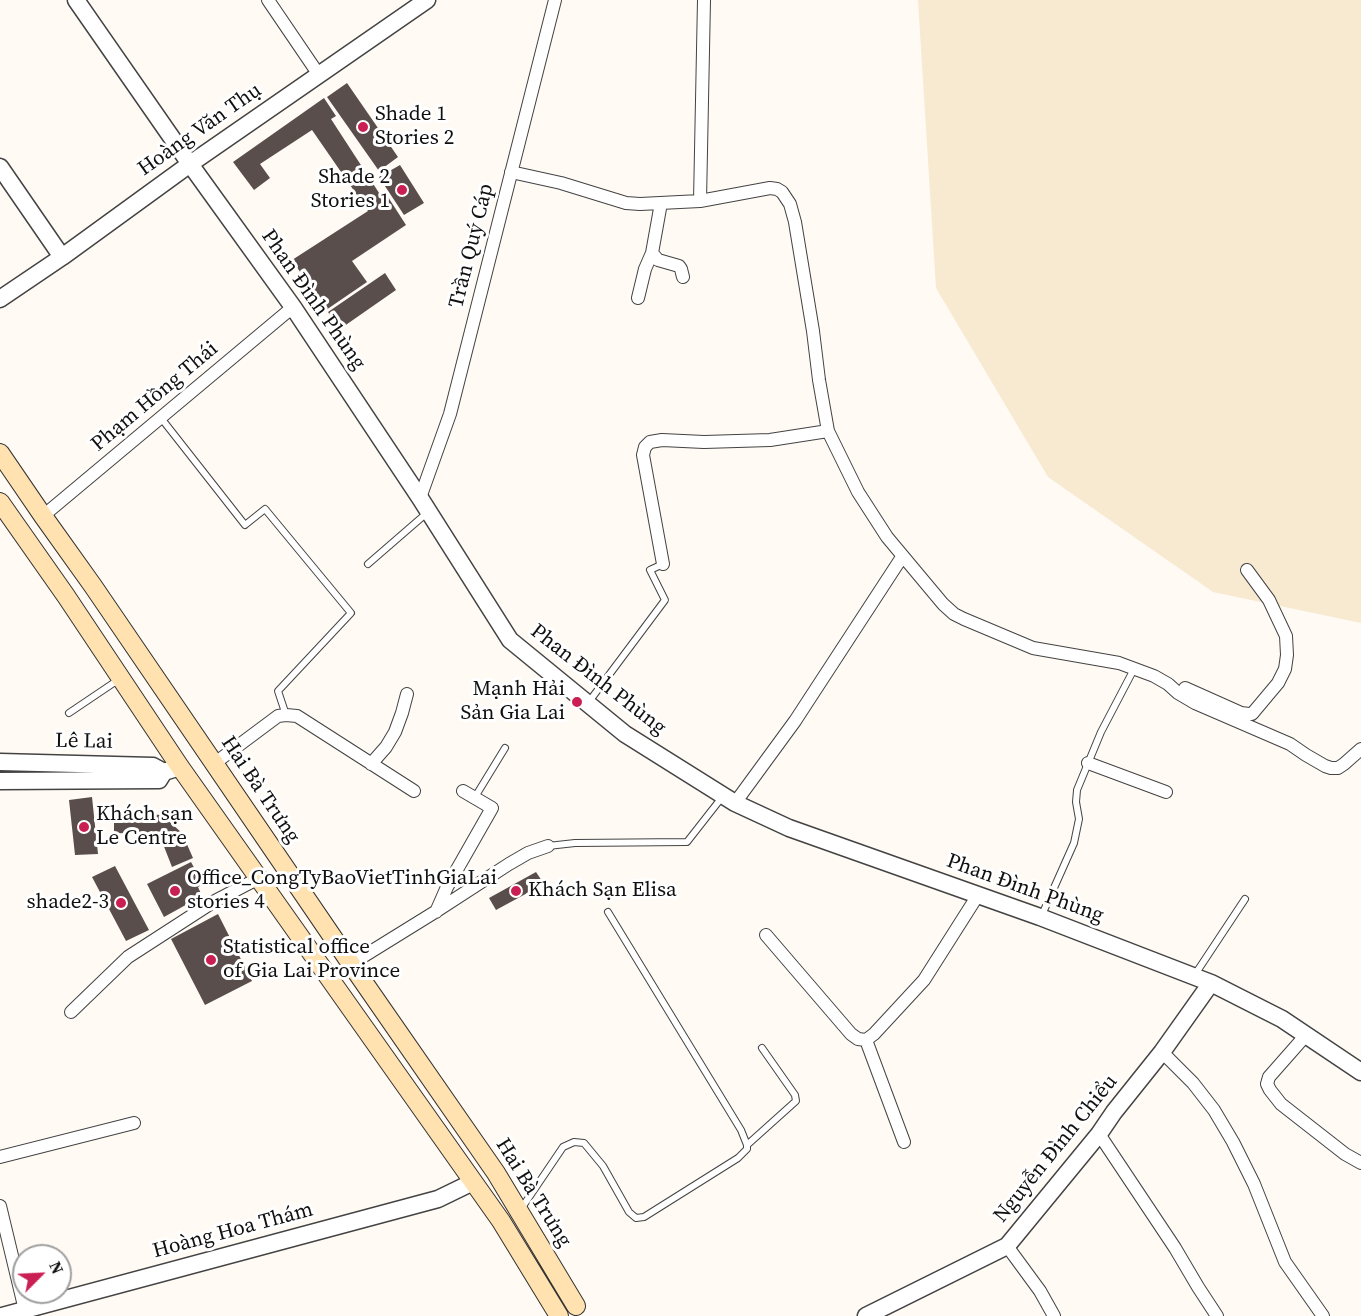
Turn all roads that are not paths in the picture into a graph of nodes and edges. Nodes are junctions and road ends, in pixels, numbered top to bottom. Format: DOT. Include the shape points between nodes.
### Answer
graph roads {
  1 [pos="76,0"];
  2 [pos="268,0"];
  3 [pos="427,0"];
  4 [pos="555,0"];
  5 [pos="704,0"];
  6 [pos="319,75"];
  7 [pos="190,164"];
  8 [pos="0,167"];
  9 [pos="511,172"];
  10 [pos="700,201"];
  11 [pos="661,203"];
  12 [pos="652,253"];
  13 [pos="62,257"];
  14 [pos="683,277"];
  15 [pos="639,298"];
  16 [pos="0,300"];
  17 [pos="292,307"];
  18 [pos="161,417"];
  19 [pos="828,431"];
  20 [pos="0,453"];
  21 [pos="0,502"];
  22 [pos="424,505"];
  23 [pos="43,516"];
  24 [pos="902,557"];
  25 [pos="368,564"];
  26 [pos="663,564"];
  27 [pos="1247,570"];
  28 [pos="1134,669"];
  29 [pos="121,678"];
  30 [pos="1168,684"];
  31 [pos="407,694"];
  32 [pos="588,703"];
  33 [pos="69,713"];
  34 [pos="286,715"];
  35 [pos="505,747"];
  36 [pos="1361,749"];
  37 [pos="0,762"];
  38 [pos="215,763"];
  39 [pos="1088,763"];
  40 [pos="371,764"];
  41 [pos="172,769"];
  42 [pos="0,781"];
  43 [pos="414,791"];
  44 [pos="1166,792"];
  45 [pos="469,794"];
  46 [pos="730,799"];
  47 [pos="548,846"];
  48 [pos="259,878"];
  49 [pos="978,895"];
  50 [pos="1245,899"];
  51 [pos="435,912"];
  52 [pos="608,912"];
  53 [pos="1040,917"];
  54 [pos="766,934"];
  55 [pos="351,964"];
  56 [pos="1194,976"];
  57 [pos="1211,983"];
  58 [pos="71,1012"];
  59 [pos="1306,1035"];
  60 [pos="866,1040"];
  61 [pos="762,1048"];
  62 [pos="1162,1052"];
  63 [pos="1361,1072"];
  64 [pos="134,1123"];
  65 [pos="1099,1134"];
  66 [pos="904,1142"];
  67 [pos="747,1145"];
  68 [pos="0,1157"];
  69 [pos="1361,1163"];
  70 [pos="496,1173"];
  71 [pos="473,1182"];
  72 [pos="0,1206"];
  73 [pos="520,1211"];
  74 [pos="501,1221"];
  75 [pos="1007,1246"];
  76 [pos="25,1310"];
  77 [pos="581,1311"];
  78 [pos="2,1316"];
  79 [pos="560,1316"];
  80 [pos="866,1316"];
  81 [pos="1054,1316"];
  82 [pos="1217,1316"];
  83 [pos="1323,1316"];
  1 -- 7 [label="street, Phan Đình Phùng"];
  2 -- 6 [label="street"];
  3 -- 6 [label="street, Hoàng Văn Thụ"];
  4 -- 9 [label="street, Trần Quý Cáp"];
  5 -- 10 [label="street"];
  6 -- 7 [label="street, Hoàng Văn Thụ"];
  7 -- 13 [label="street, Hoàng Văn Thụ"];
  7 -- 17 [label="street, Phan Đình Phùng"];
  8 -- 13 [label="street"];
  9 -- 11 [label="street" via="626,203"];
  9 -- 22 [label="street, Trần Quý Cáp"];
  10 -- 11 [label="street"];
  10 -- 19 [label="street" via="770,188 786,197 795,222"];
  11 -- 12 [label="street"];
  12 -- 14 [label="street" via="658,260 679,266"];
  12 -- 15 [label="street"];
  13 -- 16 [label="street, Hoàng Văn Thụ"];
  17 -- 18 [label="street, Phạm Hồng Thái"];
  17 -- 22 [label="street, Phan Đình Phùng"];
  18 -- 23 [label="street, Phạm Hồng Thái"];
  18 -- 34 [label="lane" via="245,525 265,509 351,613 278,691"];
  19 -- 24 [label="street" via="858,492"];
  19 -- 26 [label="street" via="770,440 650,442 643,454"];
  20 -- 23 [label="main road, Hai Bà Trưng"];
  21 -- 29 [label="main road"];
  22 -- 25 [label="lane"];
  22 -- 32 [label="street, Phan Đình Phùng" via="510,640"];
  23 -- 38 [label="main road, Hai Bà Trưng"];
  24 -- 28 [label="street" via="943,604 964,619 1033,648"];
  24 -- 46 [label="street" via="795,721"];
  26 -- 32 [label="lane" via="650,570 665,600"];
  27 -- 30 [label="street" via="1269,600 1286,636 1285,669 1278,683 1251,714 1178,684"];
  28 -- 30 [label="street"];
  28 -- 39 [label="lane"];
  29 -- 33 [label="lane"];
  29 -- 41 [label="main road"];
  30 -- 36 [label="street" via="1195,703 1290,744 1331,768 1338,768"];
  31 -- 40 [label="street" via="395,732"];
  32 -- 46 [label="street, Phan Đình Phùng" via="625,734"];
  34 -- 38 [label="street" via="278,716"];
  34 -- 40 [label="street" via="297,716"];
  35 -- 45 [label="lane"];
  37 -- 41 [label="street, Lê Lai"];
  38 -- 41 [label="main road"];
  38 -- 55 [label="main road, Hai Bà Trưng"];
  39 -- 44 [label="street"];
  39 -- 53 [label="lane" via="1077,790 1079,819 1074,843"];
  40 -- 43 [label="street"];
  41 -- 42 [label="street" via="159,780"];
  41 -- 48 [label="main road"];
  45 -- 51 [label="street" via="492,808"];
  46 -- 47 [label="lane" via="687,842"];
  46 -- 49 [label="street, Phan Đình Phùng" via="789,828"];
  47 -- 51 [label="street" via="528,853"];
  48 -- 58 [label="street" via="213,902 128,957"];
  48 -- 71 [label="main road"];
  49 -- 53 [label="street, Phan Đình Phùng"];
  49 -- 60 [label="street" via="924,980"];
  50 -- 56 [label="lane"];
  51 -- 55 [label="street"];
  52 -- 67 [label="lane"];
  53 -- 56 [label="street, Phan Đình Phùng"];
  54 -- 60 [label="street" via="851,1034"];
  55 -- 70 [label="main road, Hai Bà Trưng"];
  56 -- 57 [label="street, Phan Đình Phùng"];
  57 -- 59 [label="street, Phan Đình Phùng"];
  57 -- 62 [label="street, Nguyễn Đình Chiểu"];
  59 -- 63 [label="street, Phan Đình Phùng"];
  59 -- 69 [label="street" via="1267,1084 1281,1104"];
  60 -- 66 [label="street"];
  61 -- 67 [label="lane" via="796,1101"];
  62 -- 65 [label="street, Nguyễn Đình Chiểu"];
  62 -- 83 [label="street" via="1214,1110 1254,1184 1285,1262"];
  64 -- 68 [label="street"];
  65 -- 75 [label="street, Nguyễn Đình Chiểu"];
  65 -- 82 [label="street"];
  67 -- 73 [label="lane" via="738,1158 644,1217 636,1218 603,1166 584,1143 574,1142 562,1148"];
  70 -- 71 [label="main road"];
  70 -- 73 [label="main road, Hai Bà Trưng"];
  71 -- 74 [label="main road"];
  71 -- 76 [label="street, Hoàng Hoa Thám" via="438,1199"];
  72 -- 76 [label="street"];
  73 -- 74 [label="main road"];
  73 -- 77 [label="main road, Hai Bà Trưng"];
  74 -- 79 [label="main road"];
  75 -- 80 [label="street, Nguyễn Đình Chiểu"];
  75 -- 81 [label="street"];
  76 -- 78 [label="street, Hoàng Hoa Thám"];
  77 -- 79 [label="main road" via="567,1307"];
}
